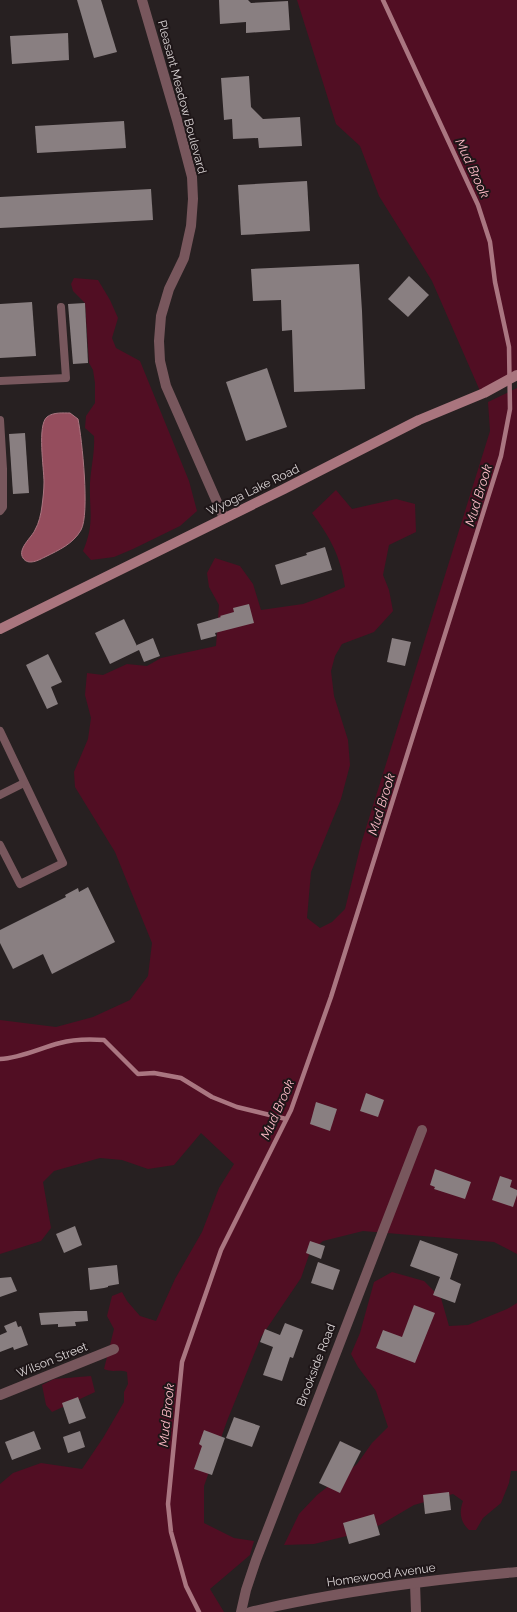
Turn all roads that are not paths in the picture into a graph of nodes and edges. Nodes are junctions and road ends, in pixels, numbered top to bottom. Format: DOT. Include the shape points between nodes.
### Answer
graph roads {
  1 [pos="142,0"];
  2 [pos="61,307"];
  3 [pos="517,375"];
  4 [pos="0,380"];
  5 [pos="0,420"];
  6 [pos="0,511"];
  7 [pos="224,518"];
  8 [pos="0,629"];
  9 [pos="0,731"];
  10 [pos="24,783"];
  11 [pos="0,795"];
  12 [pos="0,845"];
  13 [pos="422,1130"];
  14 [pos="114,1349"];
  15 [pos="0,1395"];
  16 [pos="517,1572"];
  17 [pos="414,1583"];
  18 [pos="241,1612"];
  19 [pos="250,1612"];
  20 [pos="416,1612"];
  1 -- 7 [label="street, Pleasant Meadow Boulevard" via="192,177 191,226 184,258 169,289 161,316 160,362 166,386"];
  2 -- 4 [label="lane" via="66,378"];
  3 -- 7 [label="street, Wyoga Lake Road" via="484,393 419,420"];
  5 -- 6 [label="lane" via="3,507"];
  7 -- 8 [label="street, Wyoga Lake Road"];
  9 -- 10 [label="lane"];
  10 -- 11 [label="lane"];
  10 -- 12 [label="lane" via="63,863 20,884"];
  13 -- 18 [label="street, Brookside Road" via="261,1545"];
  14 -- 15 [label="street, Wilson Street"];
  16 -- 17 [label="street, Homewood Avenue"];
  17 -- 19 [label="street, Homewood Avenue" via="296,1601"];
  17 -- 20 [label="street"];
}
